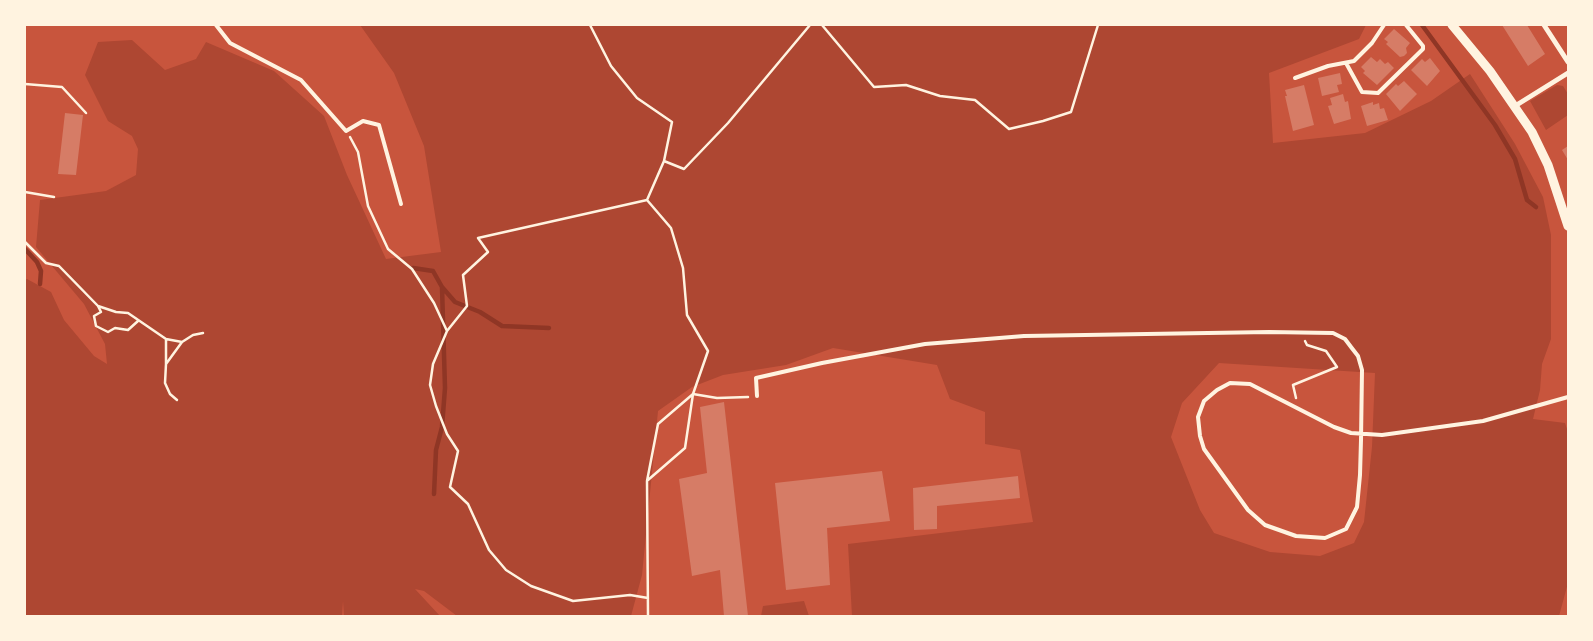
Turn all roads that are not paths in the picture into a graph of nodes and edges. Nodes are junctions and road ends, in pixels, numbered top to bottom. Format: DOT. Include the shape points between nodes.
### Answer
graph roads {
  1 [pos="216,25"];
  2 [pos="1384,25"];
  3 [pos="1406,25"];
  4 [pos="1452,25"];
  5 [pos="1544,25"];
  6 [pos="1568,62"];
  7 [pos="1346,63"];
  8 [pos="1566,75"];
  9 [pos="1295,78"];
  10 [pos="1568,83"];
  11 [pos="1515,106"];
  12 [pos="401,204"];
  13 [pos="1568,224"];
  14 [pos="757,396"];
  15 [pos="1568,397"];
  1 -- 12 [label="lane" via="230,43 301,80 346,131 363,121 379,124"];
  2 -- 7 [label="lane" via="1372,43 1354,61"];
  3 -- 7 [label="lane" via="1423,50 1378,93 1362,92"];
  4 -- 11 [label="street"];
  5 -- 6 [label="street"];
  7 -- 9 [label="lane"];
  8 -- 10 [label="street"];
  8 -- 11 [label="street"];
  11 -- 13 [label="street" via="1548,165"];
  14 -- 15 [label="lane" via="756,378 925,344 1024,336 1333,333 1345,339 1358,356 1362,370 1360,475 1357,507 1346,529 1325,538 1296,536 1265,526 1248,510 1204,449 1198,417 1204,401 1230,383 1250,384 1351,433 1382,435 1483,421"];
}
